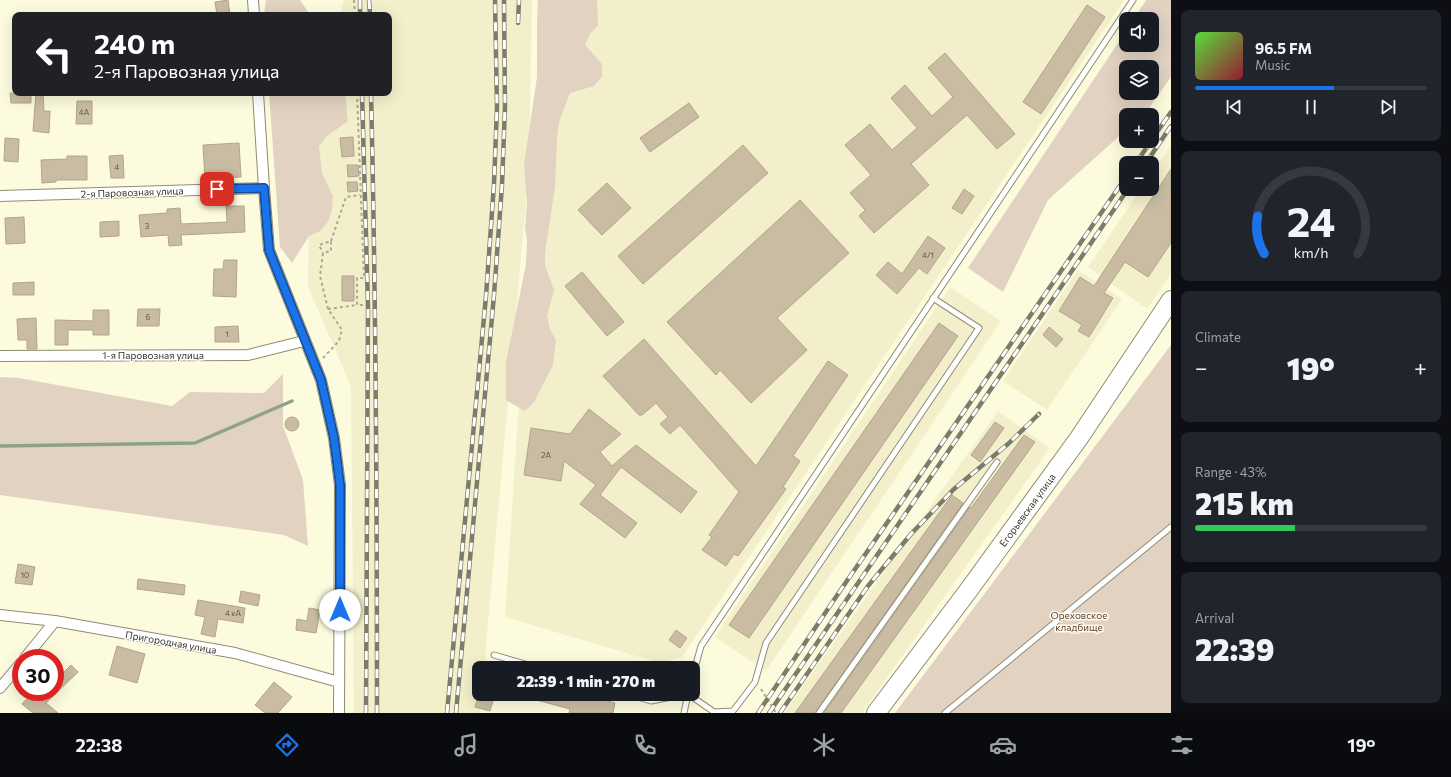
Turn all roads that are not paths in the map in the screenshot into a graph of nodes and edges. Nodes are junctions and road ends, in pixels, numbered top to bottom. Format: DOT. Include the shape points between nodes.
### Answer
graph roads {
  1 [pos="253,0"];
  2 [pos="1133,0"];
  3 [pos="254,12"];
  4 [pos="258,96"];
  5 [pos="264,188"];
  6 [pos="0,196"];
  7 [pos="933,298"];
  8 [pos="1171,300"];
  9 [pos="304,341"];
  10 [pos="0,356"];
  11 [pos="996,462"];
  12 [pos="1171,528"];
  13 [pos="0,615"];
  14 [pos="55,621"];
  15 [pos="32,649"];
  16 [pos="494,655"];
  17 [pos="515,661"];
  18 [pos="697,661"];
  19 [pos="12,674"];
  20 [pos="339,682"];
  21 [pos="0,688"];
  22 [pos="687,701"];
  23 [pos="698,701"];
  24 [pos="339,713"];
  25 [pos="684,713"];
  26 [pos="819,713"];
  27 [pos="876,713"];
  28 [pos="945,713"];
  1 -- 3 [label="street"];
  2 -- 7 [label="lane"];
  4 -- 5 [label="street"];
  5 -- 6 [label="street, 2-я Паровозная улица"];
  5 -- 9 [label="street" via="269,250"];
  7 -- 18 [label="lane" via="701,646"];
  7 -- 23 [label="lane" via="980,328 766,642 755,682 733,710 714,712"];
  8 -- 27 [label="highway, Егорьевская улица" via="1079,438"];
  9 -- 10 [label="street, 1-я Паровозная улица" via="248,355"];
  9 -- 20 [label="street" via="321,380 334,438 340,485"];
  11 -- 26 [label="lane"];
  12 -- 28 [label="lane"];
  13 -- 14 [label="street, Пригородная улица"];
  14 -- 15 [label="street"];
  14 -- 20 [label="street, Пригородная улица" via="235,653"];
  16 -- 17 [label="lane"];
  19 -- 21 [label="street"];
  20 -- 24 [label="street"];
  22 -- 25 [label="lane"];
}
